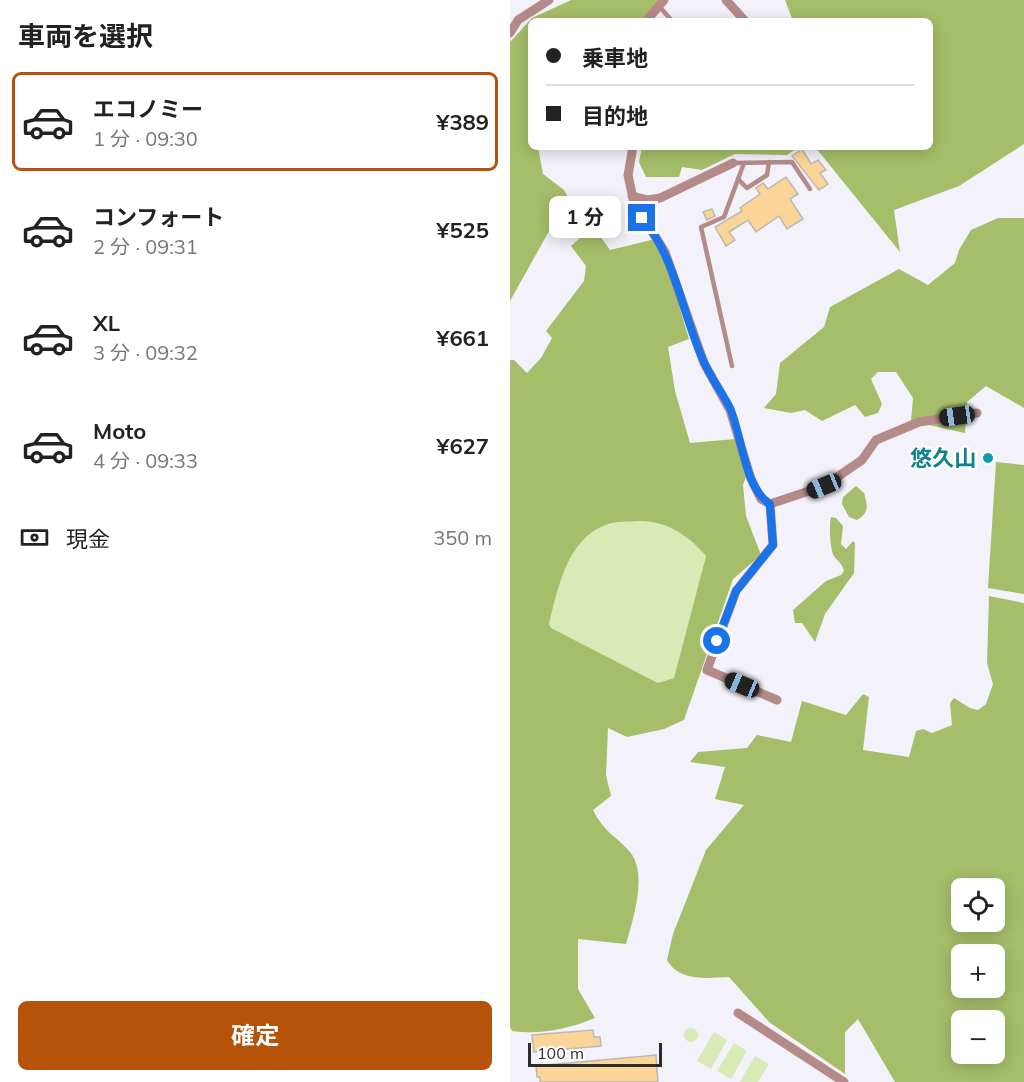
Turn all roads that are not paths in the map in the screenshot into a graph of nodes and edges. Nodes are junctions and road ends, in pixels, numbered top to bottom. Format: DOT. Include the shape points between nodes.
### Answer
graph roads {
  1 [pos="549,0"];
  2 [pos="726,0"];
  3 [pos="662,3"];
  4 [pos="649,18"];
  5 [pos="670,18"];
  6 [pos="742,18"];
  7 [pos="510,33"];
  8 [pos="632,150"];
  9 [pos="769,162"];
  10 [pos="733,163"];
  11 [pos="744,163"];
  12 [pos="738,179"];
  13 [pos="810,189"];
  14 [pos="632,196"];
  15 [pos="732,366"];
  16 [pos="977,413"];
  17 [pos="770,504"];
  18 [pos="777,700"];
  19 [pos="738,1013"];
  20 [pos="844,1082"];
  1 -- 7 [label="street" via="518,20"];
  2 -- 6 [label="street"];
  3 -- 4 [label="street"];
  3 -- 5 [label="lane"];
  8 -- 14 [label="street" via="628,175"];
  9 -- 11 [label="lane"];
  9 -- 12 [label="lane" via="767,175 747,188"];
  9 -- 13 [label="lane" via="792,162"];
  10 -- 11 [label="lane"];
  10 -- 14 [label="street" via="660,198"];
  11 -- 12 [label="lane"];
  12 -- 15 [label="lane" via="724,217 700,227"];
  14 -- 17 [label="street" via="665,252 704,363 730,410 751,479 761,499"];
  16 -- 17 [label="street" via="919,422 887,436 868,447 862,460 824,486"];
  17 -- 18 [label="street" via="773,545 736,591 707,670"];
  19 -- 20 [label="street"];
}
